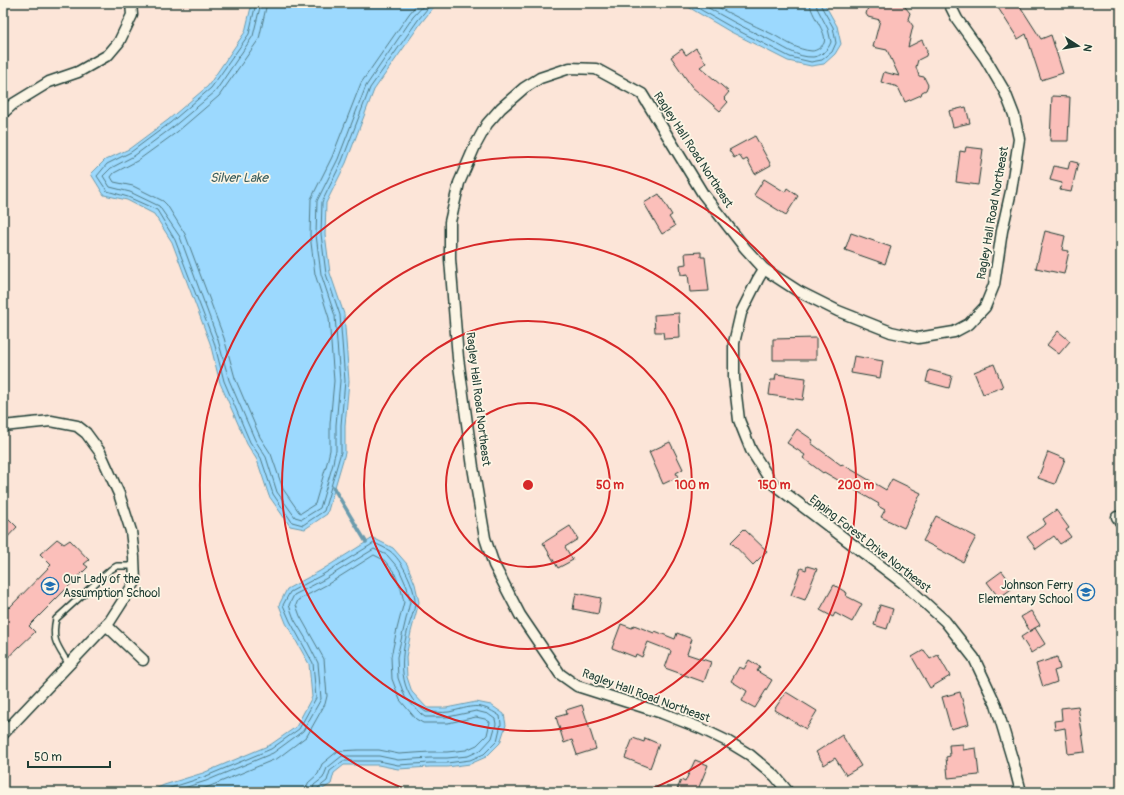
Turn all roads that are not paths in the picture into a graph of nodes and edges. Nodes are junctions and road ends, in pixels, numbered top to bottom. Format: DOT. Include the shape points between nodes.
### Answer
graph roads {
  1 [pos="130,3"];
  2 [pos="949,3"];
  3 [pos="3,113"];
  4 [pos="764,270"];
  5 [pos="3,426"];
  6 [pos="134,566"];
  7 [pos="106,625"];
  8 [pos="142,660"];
  9 [pos="69,664"];
  10 [pos="3,734"];
  11 [pos="788,792"];
  12 [pos="1021,792"];
  1 -- 3 [label="street" via="132,15 119,42 108,56 78,72 49,82"];
  2 -- 4 [label="street, Ragley Hall Road Northeast" via="1005,92 1014,115 1019,139 994,285 985,307 969,324 954,332 918,338 891,332 838,311"];
  4 -- 11 [label="street, Ragley Hall Road Northeast" via="703,194 642,94 596,68 570,68 540,78 501,108 487,124 475,146 460,183 450,222 450,259 458,358 485,538 494,565 520,615 560,674 577,686 662,714 727,741 750,755 775,776"];
  4 -- 12 [label="street, Epping Forest Drive Northeast" via="742,313 734,343 734,378 739,420 750,450 772,483 903,583 945,621 974,658 996,705"];
  5 -- 6 [label="street" via="51,421 78,426 86,433 100,452 119,494 131,531"];
  6 -- 7 [label="street" via="135,582"];
  6 -- 9 [label="lane" via="117,566 110,570 56,619 54,640"];
  7 -- 8 [label="street"];
  7 -- 9 [label="street"];
  9 -- 10 [label="street"];
}
